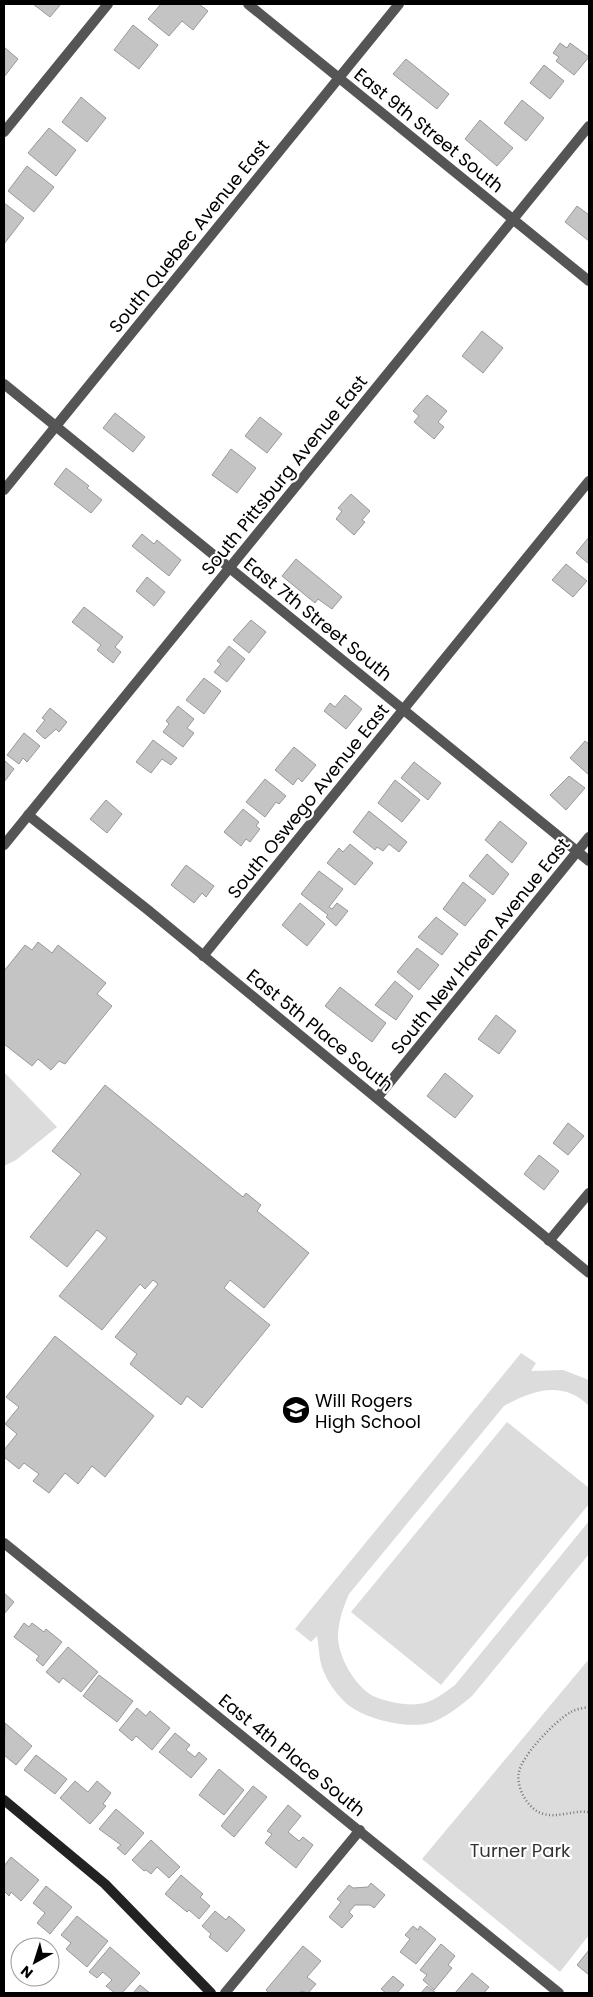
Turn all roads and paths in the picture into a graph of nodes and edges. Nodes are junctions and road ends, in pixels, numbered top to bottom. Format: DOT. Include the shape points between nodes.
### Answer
graph roads {
  1 [pos="108,4"];
  2 [pos="248,4"];
  3 [pos="400,4"];
  4 [pos="340,78"];
  5 [pos="589,126"];
  6 [pos="4,132"];
  7 [pos="513,220"];
  8 [pos="589,281"];
  9 [pos="4,384"];
  10 [pos="56,426"];
  11 [pos="589,481"];
  12 [pos="4,490"];
  13 [pos="229,568"];
  14 [pos="404,709"];
  15 [pos="28,815"];
  16 [pos="589,837"];
  17 [pos="4,845"];
  18 [pos="578,852"];
  19 [pos="589,861"];
  20 [pos="203,956"];
  21 [pos="377,1098"];
  22 [pos="589,1193"];
  23 [pos="549,1241"];
  24 [pos="589,1273"];
  25 [pos="4,1543"];
  26 [pos="589,1707"];
  27 [pos="4,1800"];
  28 [pos="589,1812"];
  29 [pos="360,1830"];
  30 [pos="211,1993"];
  31 [pos="225,1993"];
  32 [pos="560,1993"];
  1 -- 6 [label="street"];
  2 -- 4 [label="street, East 9th Street South"];
  3 -- 4 [label="street, South Quebec Avenue East"];
  4 -- 7 [label="street, East 9th Street South"];
  4 -- 10 [label="street, South Quebec Avenue East"];
  5 -- 7 [label="street, South Pittsburg Avenue East"];
  7 -- 8 [label="street, East 9th Street South"];
  7 -- 13 [label="street, South Pittsburg Avenue East"];
  9 -- 10 [label="street, East 7th Street South"];
  10 -- 12 [label="street, South Quebec Avenue East"];
  10 -- 13 [label="street, East 7th Street South"];
  11 -- 14 [label="street, South Oswego Avenue East"];
  13 -- 14 [label="street, East 7th Street South"];
  13 -- 15 [label="street, South Pittsburg Avenue East"];
  14 -- 18 [label="street, East 7th Street South"];
  14 -- 20 [label="street, South Oswego Avenue East"];
  15 -- 17 [label="street, South Pittsburg Avenue East"];
  15 -- 20 [label="street, East 5th Place South"];
  16 -- 18 [label="street, South New Haven Avenue East"];
  18 -- 19 [label="street, East 7th Street South"];
  18 -- 21 [label="street, South New Haven Avenue East"];
  20 -- 21 [label="street, East 5th Place South"];
  21 -- 23 [label="street, East 5th Place South"];
  22 -- 23 [label="street"];
  23 -- 24 [label="street, East 5th Place South"];
  25 -- 29 [label="street, East 4th Place South"];
  26 -- 28 [label="path" via="558,1721 524,1759 518,1773 520,1790 535,1810 545,1815"];
  27 -- 30 [label="street" via="105,1884"];
  29 -- 31 [label="street"];
  29 -- 32 [label="street, East 4th Place South"];
}
